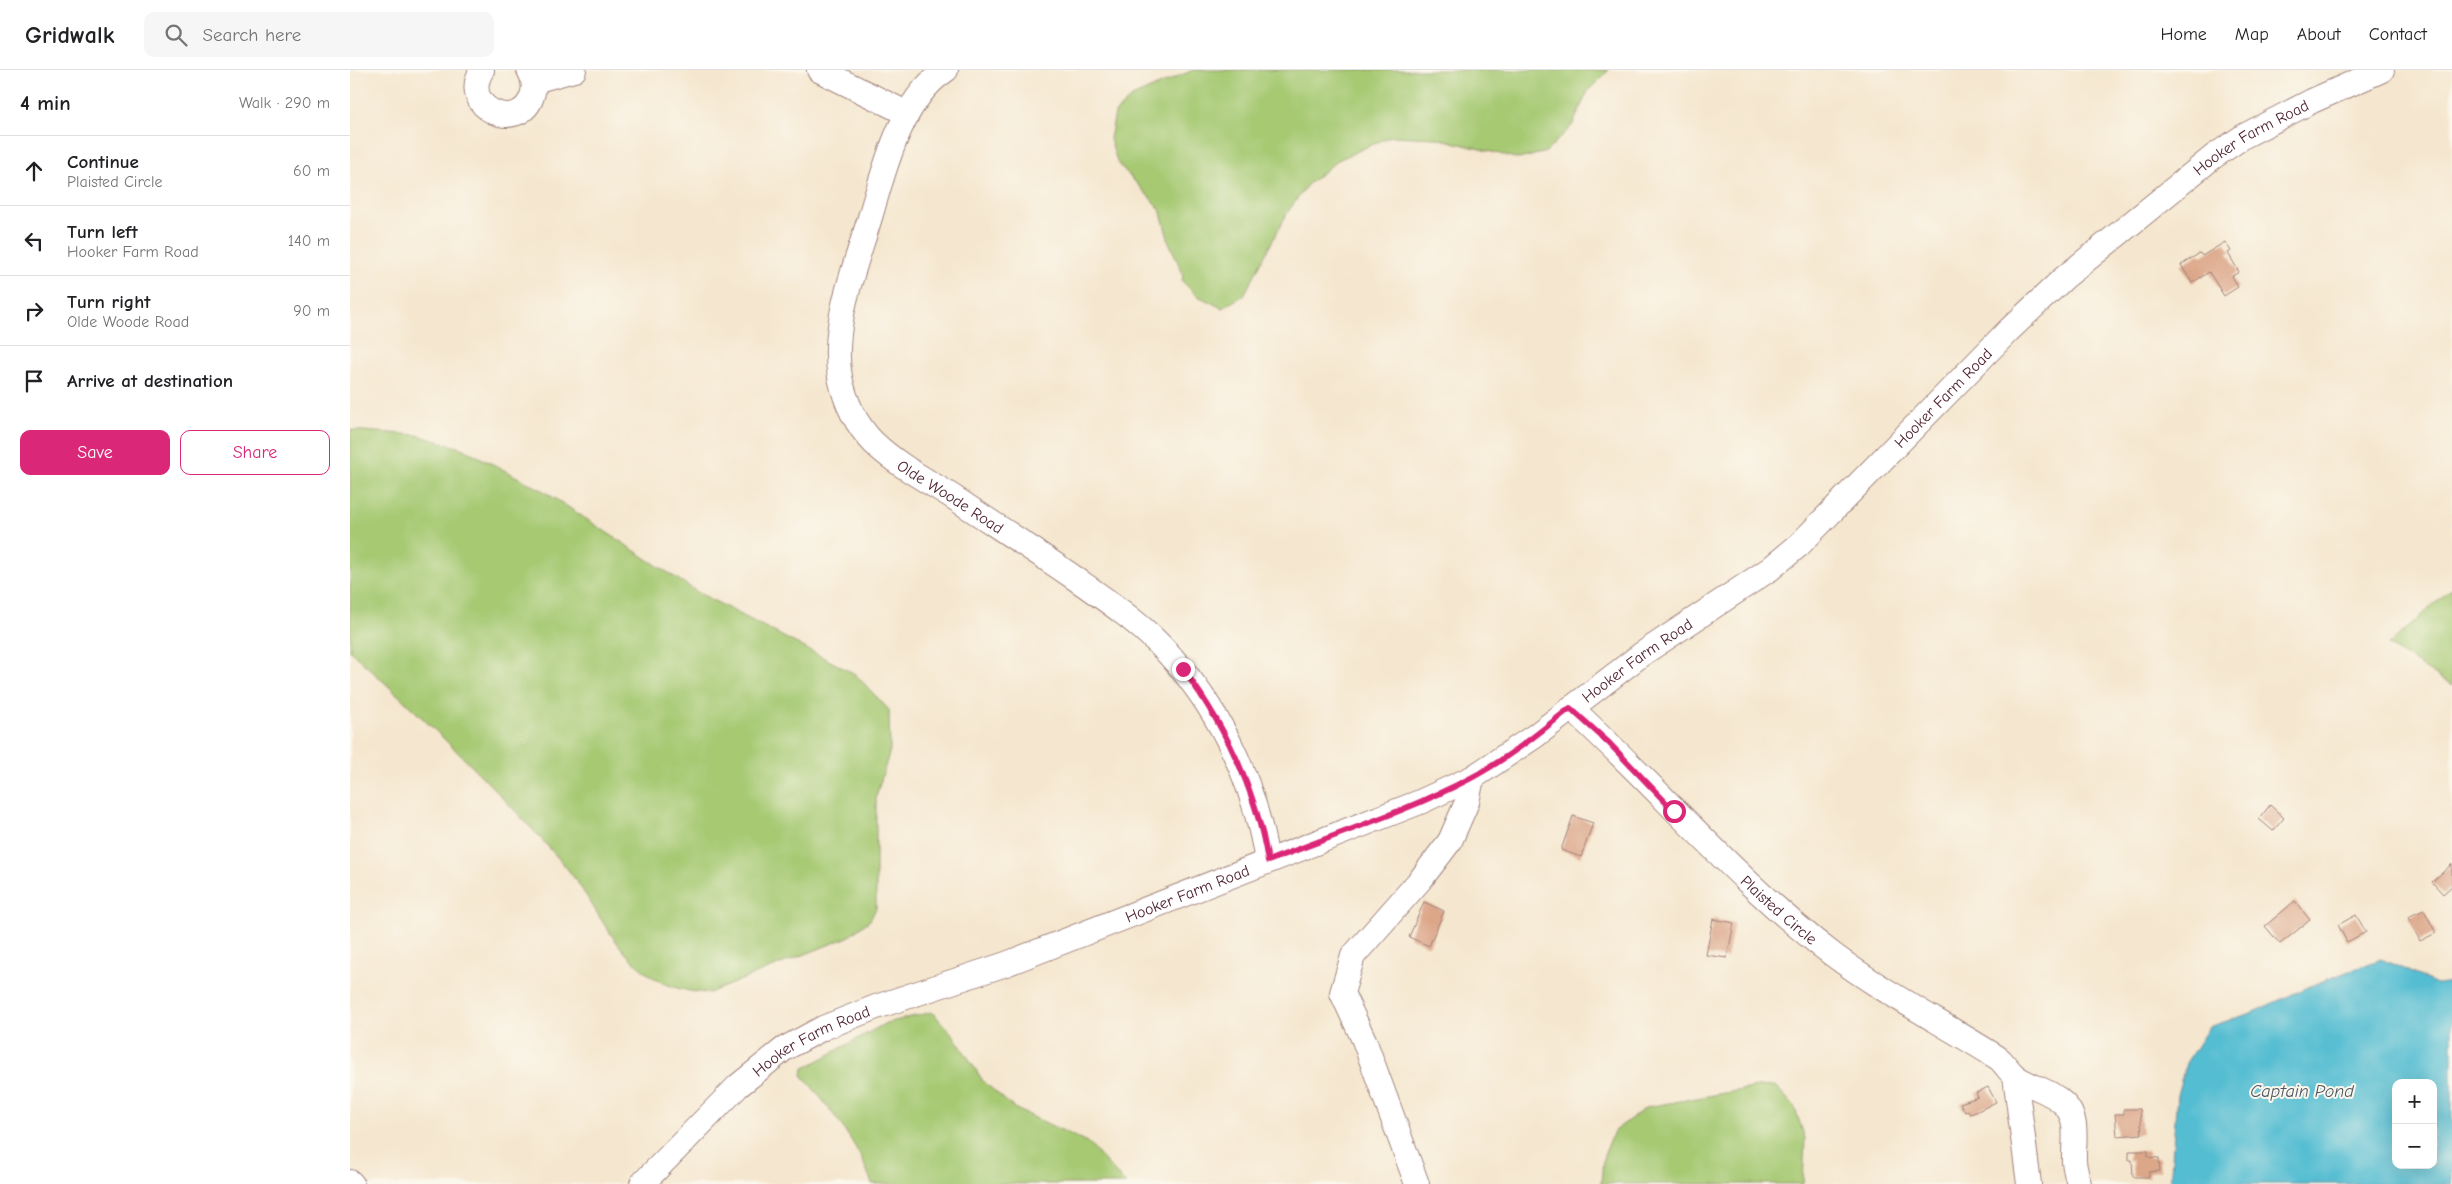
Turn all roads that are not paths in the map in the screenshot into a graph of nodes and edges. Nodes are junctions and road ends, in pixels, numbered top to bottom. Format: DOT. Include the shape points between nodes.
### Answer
graph roads {
  1 [pos="482,70"];
  2 [pos="574,70"];
  3 [pos="819,70"];
  4 [pos="946,70"];
  5 [pos="2382,70"];
  6 [pos="531,76"];
  7 [pos="906,113"];
  8 [pos="1570,708"];
  9 [pos="1472,778"];
  10 [pos="1268,861"];
  11 [pos="2015,1076"];
  12 [pos="642,1184"];
  13 [pos="1418,1184"];
  14 [pos="2029,1184"];
  15 [pos="2079,1184"];
  1 -- 6 [label="street" via="477,81 480,100 492,112 501,115 510,115 532,99"];
  2 -- 6 [label="street"];
  3 -- 7 [label="street"];
  4 -- 7 [label="street, Olde Woode Road" via="930,81"];
  5 -- 8 [label="street, Hooker Farm Road" via="2277,118 2205,163 2064,278 1799,545 1770,569 1642,654"];
  7 -- 10 [label="street, Olde Woode Road" via="872,210 842,319 840,375 852,412 862,428 894,460 1035,550 1097,594 1157,642 1183,669 1210,708 1241,766 1264,837"];
  8 -- 9 [label="street, Hooker Farm Road"];
  8 -- 11 [label="street, Plaisted Circle" via="1742,877 1832,954 2000,1059"];
  9 -- 10 [label="street, Hooker Farm Road" via="1420,802"];
  9 -- 13 [label="street" via="1467,802 1450,841 1353,956 1342,992 1364,1040"];
  10 -- 12 [label="street, Hooker Farm Road" via="1006,964 816,1032 784,1049 738,1086"];
  11 -- 14 [label="street"];
  11 -- 15 [label="street, Plaisted Circle" via="2053,1094 2066,1106 2074,1121 2074,1163"];
}
